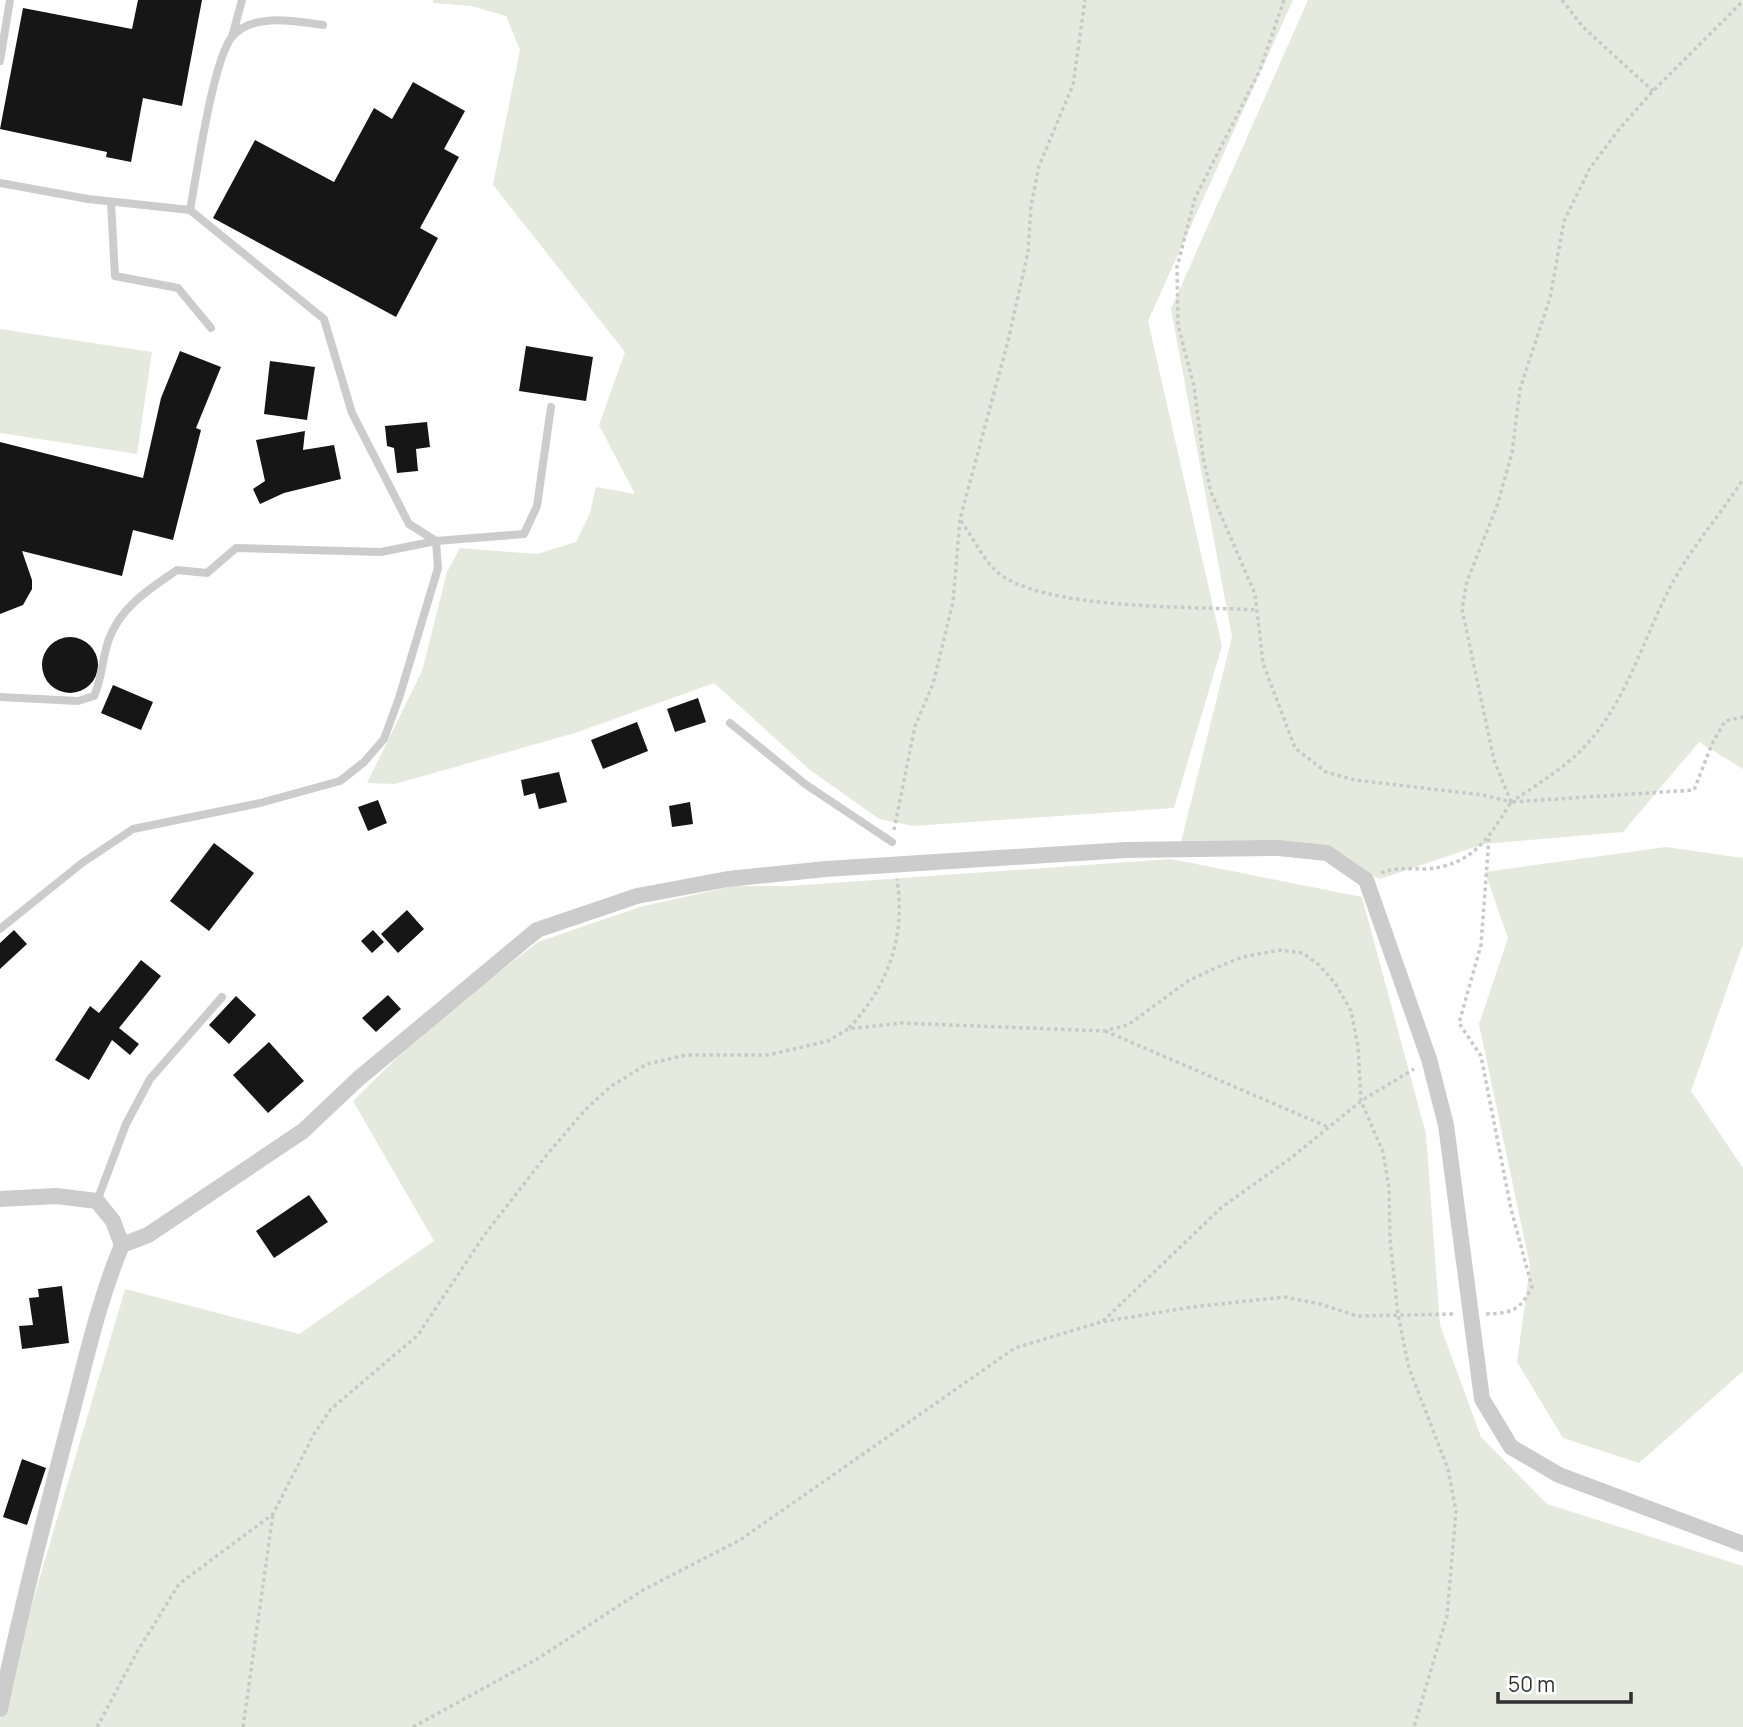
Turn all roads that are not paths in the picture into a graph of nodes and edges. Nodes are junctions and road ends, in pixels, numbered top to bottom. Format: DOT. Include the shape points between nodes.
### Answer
graph roads {
  1 [pos="10,0"];
  2 [pos="242,0"];
  3 [pos="323,25"];
  4 [pos="232,37"];
  5 [pos="0,61"];
  6 [pos="0,183"];
  7 [pos="111,202"];
  8 [pos="190,210"];
  9 [pos="211,328"];
  10 [pos="551,407"];
  11 [pos="436,541"];
  12 [pos="0,697"];
  13 [pos="730,723"];
  14 [pos="892,842"];
  15 [pos="0,929"];
  16 [pos="222,997"];
  17 [pos="0,1199"];
  18 [pos="97,1201"];
  19 [pos="122,1245"];
  20 [pos="1743,1544"];
  21 [pos="0,1709"];
  1 -- 5 [label="lane"];
  2 -- 4 [label="lane"];
  3 -- 4 [label="lane" via="284,19 254,24"];
  4 -- 8 [label="lane" via="218,71"];
  6 -- 7 [label="lane"];
  7 -- 8 [label="lane"];
  7 -- 9 [label="lane" via="115,276 178,288"];
  8 -- 11 [label="lane" via="324,318 352,414 409,524"];
  10 -- 11 [label="lane" via="537,506 524,534"];
  11 -- 12 [label="lane" via="381,552 236,548 208,573 177,570 132,602 109,639 104,675 94,696 78,701"];
  11 -- 15 [label="lane" via="438,568 399,698 384,739 364,762 340,781 133,830 82,863"];
  13 -- 14 [label="lane" via="805,783"];
  16 -- 18 [label="lane" via="150,1079 126,1124"];
  17 -- 18 [label="street" via="56,1196"];
  18 -- 19 [label="street" via="113,1221"];
  19 -- 20 [label="street" via="148,1235 303,1131 358,1079 537,930 637,896 728,879 826,869 1126,850 1278,848 1327,853 1366,880 1429,1059 1446,1125 1482,1399 1511,1447 1559,1475"];
  19 -- 21 [label="street" via="66,1435"];
}
